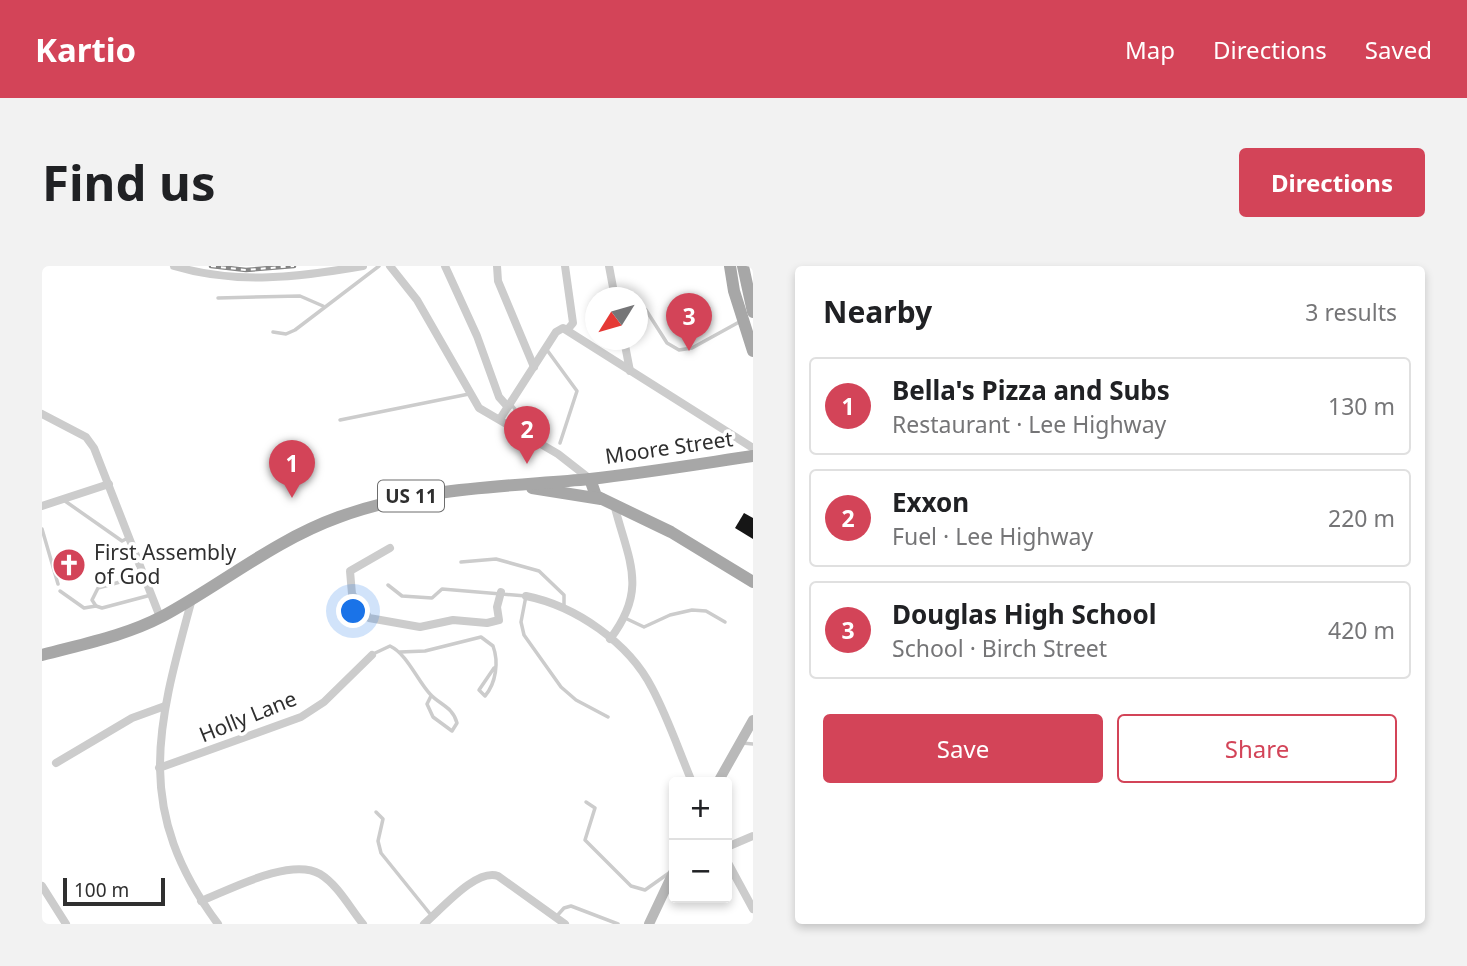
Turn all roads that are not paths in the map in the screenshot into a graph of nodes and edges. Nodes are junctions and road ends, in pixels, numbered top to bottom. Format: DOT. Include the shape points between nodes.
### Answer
graph roads {
  1 [pos="174,266"];
  2 [pos="363,266"];
  3 [pos="379,266"];
  4 [pos="390,266"];
  5 [pos="445,266"];
  6 [pos="497,266"];
  7 [pos="565,266"];
  8 [pos="609,266"];
  9 [pos="730,266"];
  10 [pos="743,266"];
  11 [pos="613,287"];
  12 [pos="218,298"];
  13 [pos="323,306"];
  14 [pos="648,313"];
  15 [pos="748,316"];
  16 [pos="568,329"];
  17 [pos="273,332"];
  18 [pos="545,348"];
  19 [pos="626,350"];
  20 [pos="753,351"];
  21 [pos="534,367"];
  22 [pos="630,371"];
  23 [pos="469,394"];
  24 [pos="509,405"];
  25 [pos="42,414"];
  26 [pos="500,419"];
  27 [pos="340,420"];
  28 [pos="518,429"];
  29 [pos="560,443"];
  30 [pos="753,448"];
  31 [pos="753,456"];
  32 [pos="606,477"];
  33 [pos="590,479"];
  34 [pos="109,484"];
  35 [pos="514,485"];
  36 [pos="63,498"];
  37 [pos="601,499"];
  38 [pos="614,504"];
  39 [pos="42,506"];
  40 [pos="42,529"];
  41 [pos="126,539"];
  42 [pos="390,548"];
  43 [pos="461,562"];
  44 [pos="144,575"];
  45 [pos="753,582"];
  46 [pos="58,584"];
  47 [pos="388,584"];
  48 [pos="60,591"];
  49 [pos="501,592"];
  50 [pos="151,595"];
  51 [pos="526,596"];
  52 [pos="192,599"];
  53 [pos="96,606"];
  54 [pos="564,607"];
  55 [pos="160,617"];
  56 [pos="625,618"];
  57 [pos="725,622"];
  58 [pos="610,639"];
  59 [pos="400,652"];
  60 [pos="42,655"];
  61 [pos="372,655"];
  62 [pos="494,668"];
  63 [pos="431,696"];
  64 [pos="165,706"];
  65 [pos="608,717"];
  66 [pos="753,720"];
  67 [pos="740,742"];
  68 [pos="753,744"];
  69 [pos="55,763"];
  70 [pos="159,768"];
  71 [pos="690,777"];
  72 [pos="721,777"];
  73 [pos="586,802"];
  74 [pos="376,812"];
  75 [pos="753,836"];
  76 [pos="732,845"];
  77 [pos="732,870"];
  78 [pos="669,874"];
  79 [pos="669,882"];
  80 [pos="42,886"];
  81 [pos="201,901"];
  82 [pos="753,909"];
  83 [pos="432,917"];
  84 [pos="555,918"];
  85 [pos="66,924"];
  86 [pos="218,924"];
  87 [pos="363,924"];
  88 [pos="424,924"];
  89 [pos="565,924"];
  90 [pos="618,924"];
  91 [pos="649,924"];
  1 -- 2 [label="street" via="260,278"];
  3 -- 13 [label="lane"];
  4 -- 23 [label="street" via="417,300"];
  5 -- 24 [label="street" via="499,397"];
  6 -- 21 [label="street" via="498,281"];
  7 -- 16 [label="street" via="573,323"];
  8 -- 11 [label="street"];
  9 -- 15 [label="main road"];
  10 -- 15 [label="main road"];
  12 -- 13 [label="lane" via="300,296"];
  13 -- 17 [label="lane" via="295,330"];
  14 -- 15 [label="lane" via="667,343 680,350 692,348"];
  15 -- 20 [label="main road"];
  16 -- 18 [label="street" via="556,332"];
  16 -- 22 [label="street"];
  18 -- 21 [label="street"];
  18 -- 29 [label="lane" via="577,391"];
  19 -- 22 [label="street"];
  21 -- 24 [label="street"];
  22 -- 30 [label="street"];
  23 -- 26 [label="street" via="483,412"];
  23 -- 27 [label="lane"];
  24 -- 26 [label="street"];
  24 -- 28 [label="lane" via="515,409"];
  25 -- 34 [label="street" via="91,442"];
  26 -- 28 [label="street"];
  28 -- 33 [label="street"];
  31 -- 32 [label="main road, Moore Street"];
  32 -- 33 [label="main road, Moore Street"];
  32 -- 38 [label="main road"];
  33 -- 35 [label="main road, US 11"];
  33 -- 37 [label="main road" via="592,490"];
  34 -- 36 [label="street"];
  34 -- 41 [label="street"];
  35 -- 37 [label="main road"];
  35 -- 52 [label="main road, US 11" via="439,491 347,514 280,545"];
  36 -- 39 [label="street"];
  36 -- 41 [label="lane"];
  37 -- 38 [label="main road"];
  38 -- 45 [label="main road"];
  38 -- 56 [label="street" via="633,572 633,597"];
  40 -- 46 [label="lane"];
  41 -- 44 [label="street"];
  42 -- 49 [label="street" via="350,571 352,594 369,618 420,627 453,620 489,623 499,620"];
  43 -- 54 [label="lane" via="496,559 539,570 564,595"];
  44 -- 50 [label="street"];
  44 -- 53 [label="lane" via="98,588 92,600"];
  47 -- 49 [label="lane" via="402,596 434,598 442,589"];
  48 -- 53 [label="lane" via="84,608"];
  49 -- 51 [label="lane"];
  50 -- 53 [label="lane"];
  50 -- 55 [label="street"];
  51 -- 54 [label="street"];
  51 -- 65 [label="lane" via="521,622 524,635 561,687"];
  52 -- 55 [label="main road, US 11"];
  52 -- 64 [label="street"];
  54 -- 58 [label="street"];
  55 -- 60 [label="main road, US 11" via="112,637"];
  56 -- 57 [label="lane" via="644,627 682,611 701,610"];
  56 -- 58 [label="street"];
  58 -- 71 [label="street" via="652,687"];
  59 -- 61 [label="lane" via="386,646"];
  59 -- 62 [label="lane" via="425,651 481,637 493,646"];
  59 -- 63 [label="lane"];
  61 -- 70 [label="street, Holly Lane" via="324,702 301,716"];
  62 -- 62 [label="lane" via="493,685 481,695 479,690"];
  63 -- 63 [label="lane" via="455,716 452,731 429,713"];
  64 -- 69 [label="street" via="132,718"];
  64 -- 70 [label="street"];
  66 -- 67 [label="street"];
  67 -- 68 [label="lane"];
  67 -- 72 [label="street"];
  70 -- 81 [label="street" via="169,832"];
  73 -- 78 [label="lane" via="595,808 586,843 631,886 645,890"];
  74 -- 83 [label="lane" via="383,819 381,853"];
  75 -- 76 [label="street"];
  77 -- 82 [label="street"];
  79 -- 91 [label="street"];
  80 -- 85 [label="street"];
  81 -- 86 [label="street"];
  81 -- 87 [label="street" via="276,873 305,868 330,881"];
  83 -- 84 [label="street" via="476,878 488,874 498,876"];
  83 -- 88 [label="street"];
  84 -- 89 [label="street"];
  84 -- 90 [label="lane" via="571,906"];
}
